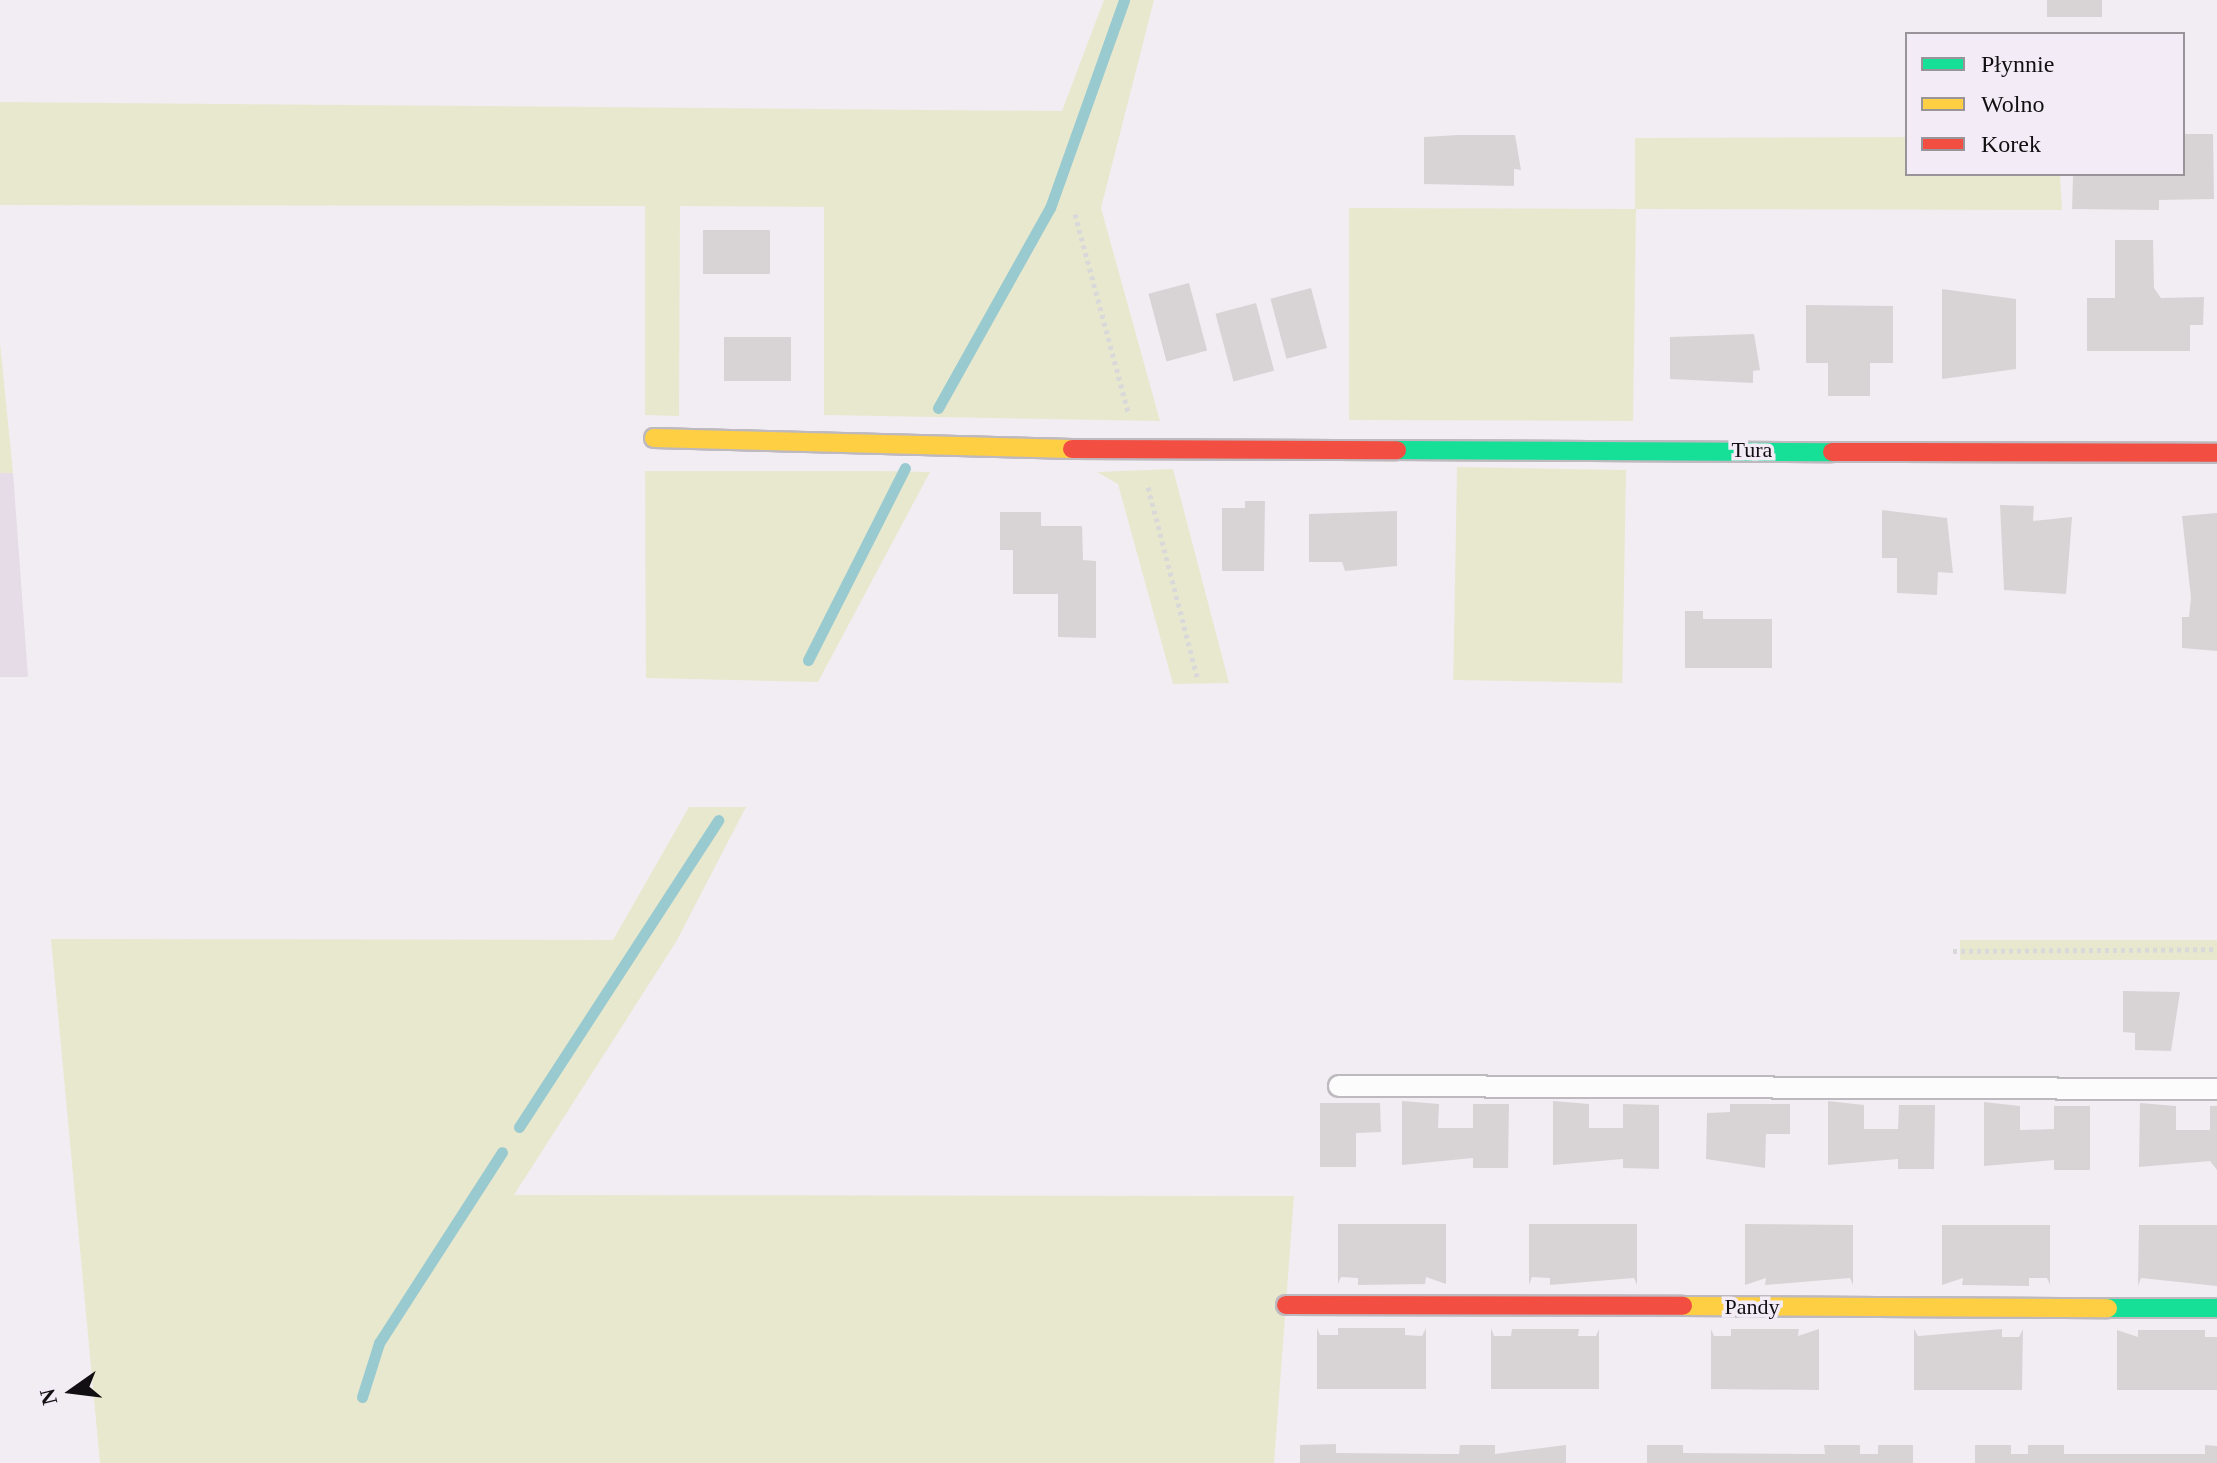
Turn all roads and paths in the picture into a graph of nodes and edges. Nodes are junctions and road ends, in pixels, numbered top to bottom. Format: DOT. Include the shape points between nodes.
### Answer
graph roads {
  1 [pos="654,438"];
  2 [pos="2217,453"];
  3 [pos="2217,949"];
  4 [pos="1953,951"];
  5 [pos="1339,1086"];
  6 [pos="2217,1089"];
  7 [pos="1286,1305"];
  8 [pos="2217,1308"];
  1 -- 2 [label="street, Tura" via="1021,449"];
  3 -- 4 [label="path"];
  5 -- 6 [label="lane"];
  7 -- 8 [label="street, Pandy"];
}
